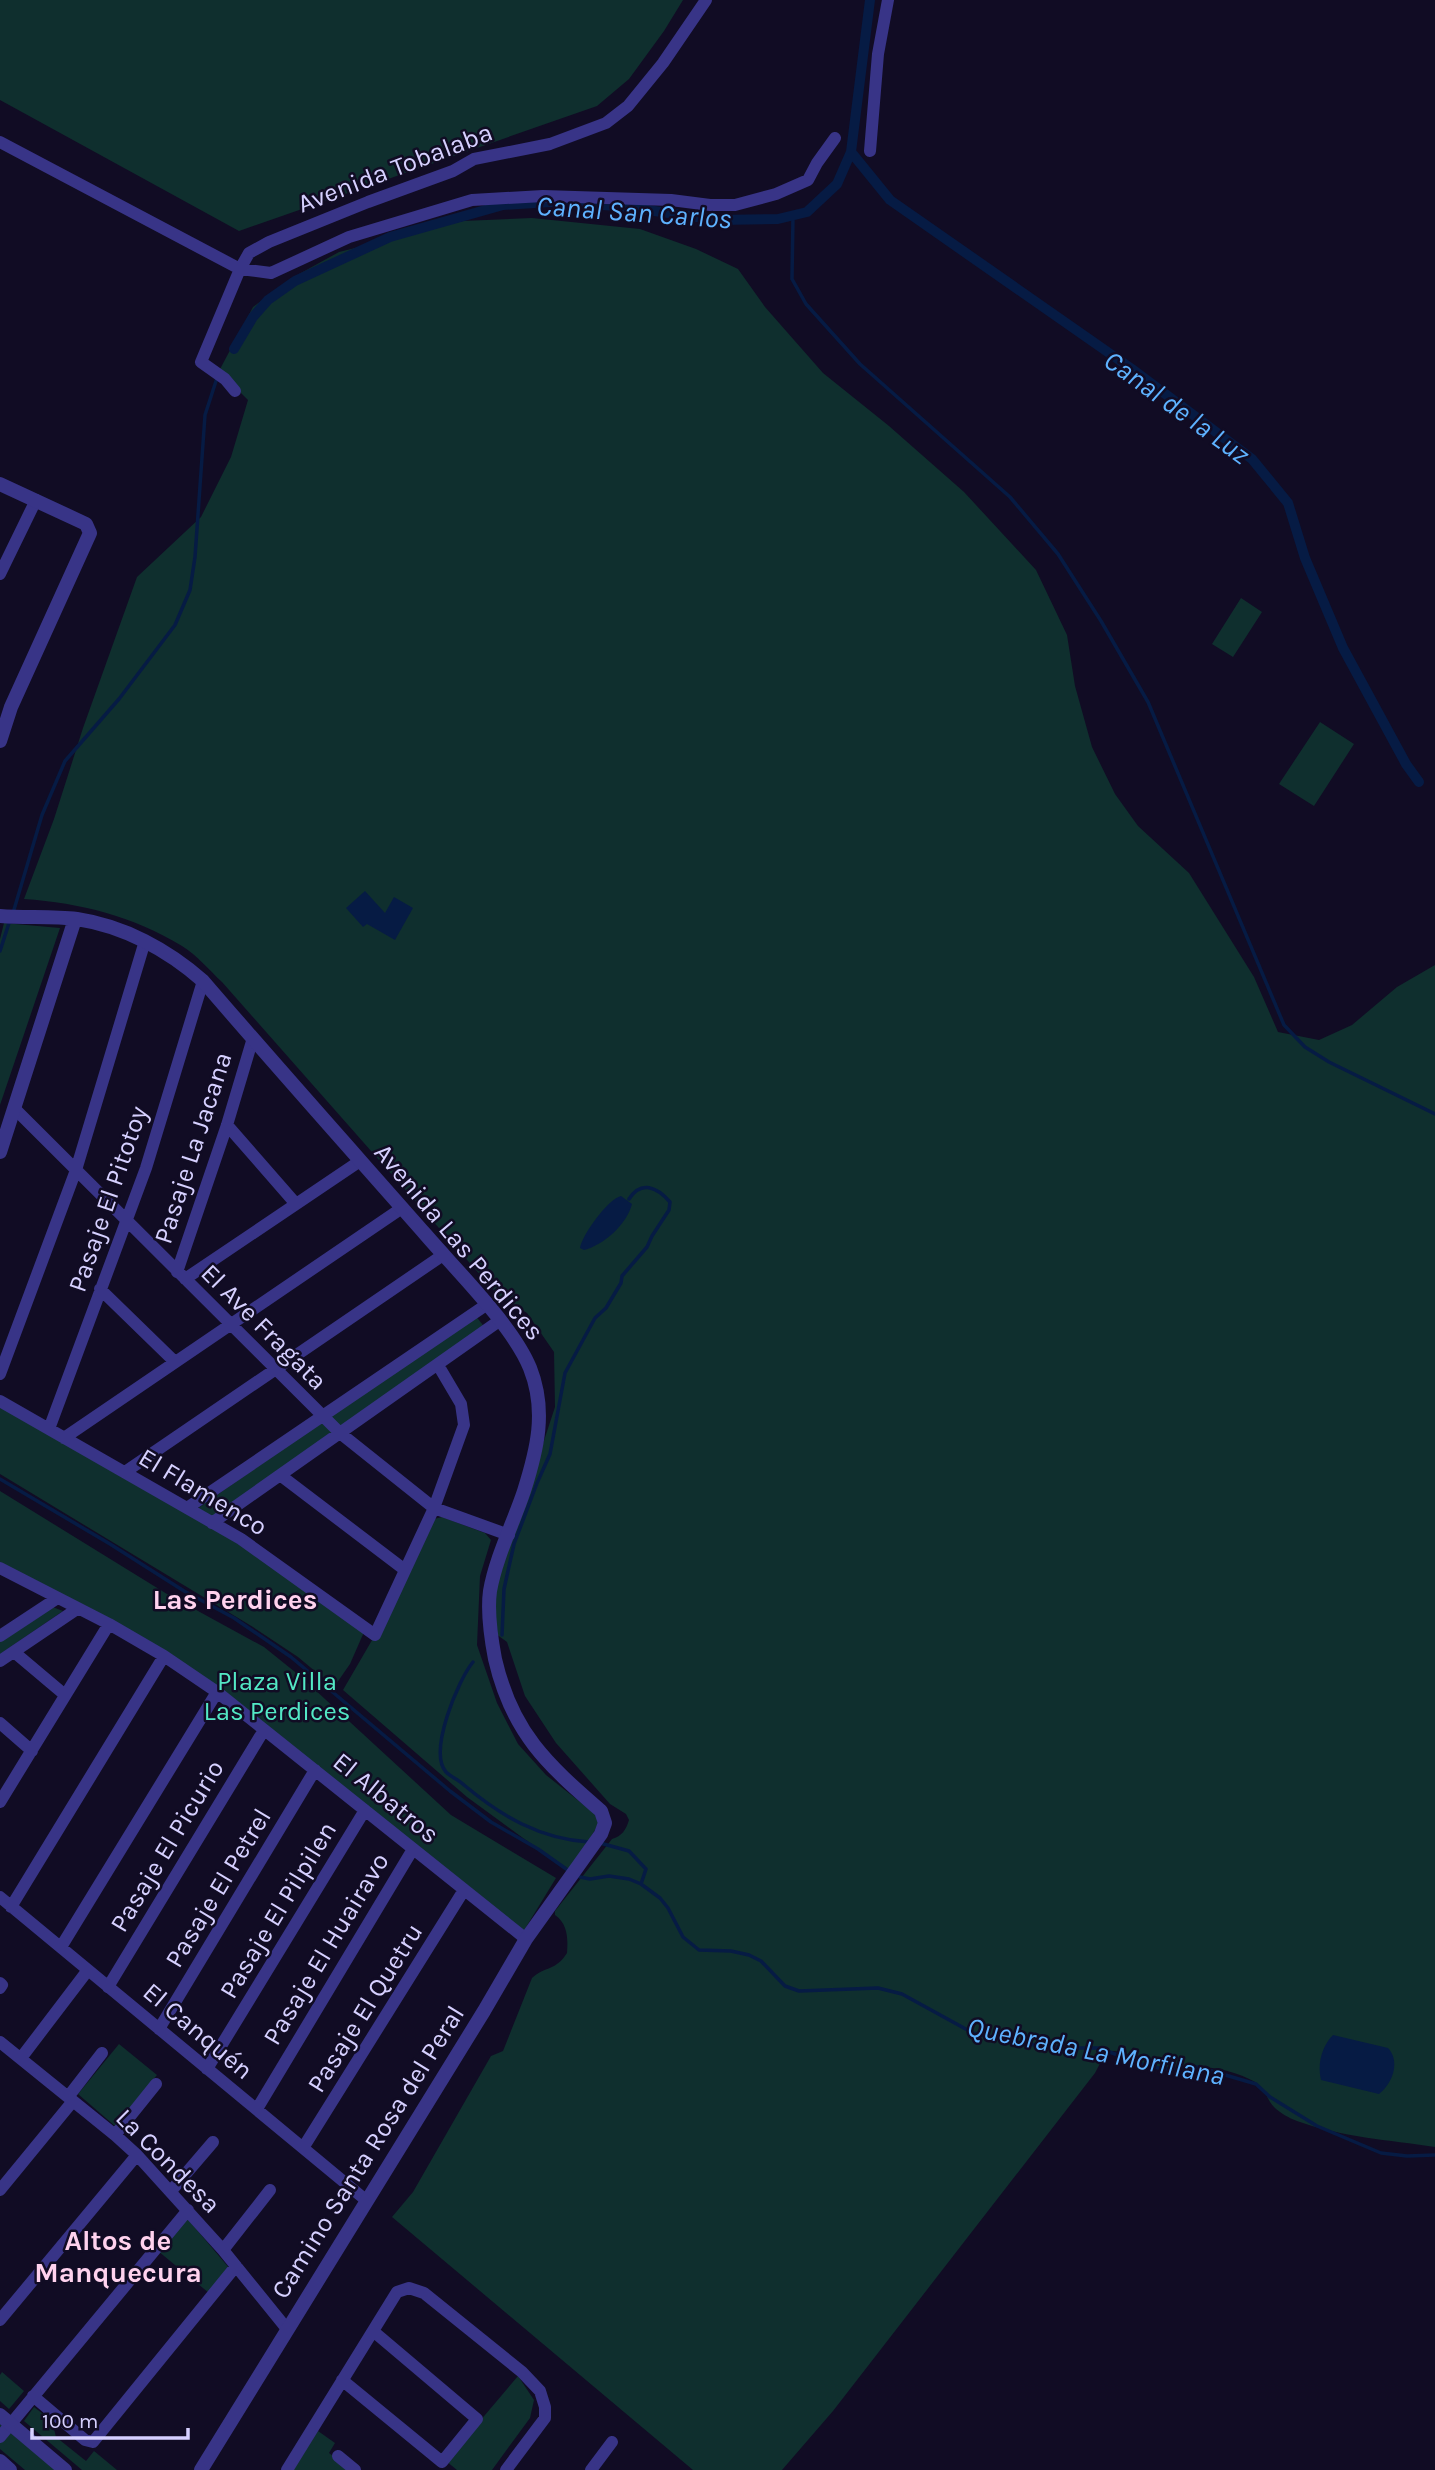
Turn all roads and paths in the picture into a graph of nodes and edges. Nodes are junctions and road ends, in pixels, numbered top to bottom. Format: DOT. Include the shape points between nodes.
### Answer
graph roads {
  1 [pos="706,0"];
  2 [pos="888,0"];
  3 [pos="835,138"];
  4 [pos="0,142"];
  5 [pos="870,151"];
  6 [pos="240,269"];
  7 [pos="235,391"];
  8 [pos="0,484"];
  9 [pos="36,500"];
  10 [pos="0,574"];
  11 [pos="6,704"];
  12 [pos="0,741"];
  13 [pos="0,916"];
  14 [pos="75,919"];
  15 [pos="145,941"];
  16 [pos="204,981"];
  17 [pos="253,1038"];
  18 [pos="15,1109"];
  19 [pos="227,1125"];
  20 [pos="0,1152"];
  21 [pos="360,1161"];
  22 [pos="76,1170"];
  23 [pos="296,1204"];
  24 [pos="402,1208"];
  25 [pos="126,1221"];
  26 [pos="443,1255"];
  27 [pos="181,1276"];
  28 [pos="100,1289"];
  29 [pos="486,1306"];
  30 [pos="499,1321"];
  31 [pos="230,1325"];
  32 [pos="175,1362"];
  33 [pos="438,1365"];
  34 [pos="275,1370"];
  35 [pos="0,1374"];
  36 [pos="0,1401"];
  37 [pos="321,1417"];
  38 [pos="49,1429"];
  39 [pos="340,1433"];
  40 [pos="64,1438"];
  41 [pos="125,1472"];
  42 [pos="280,1475"];
  43 [pos="187,1508"];
  44 [pos="434,1508"];
  45 [pos="212,1523"];
  46 [pos="509,1535"];
  47 [pos="0,1568"];
  48 [pos="405,1570"];
  49 [pos="56,1598"];
  50 [pos="77,1609"];
  51 [pos="109,1624"];
  52 [pos="0,1636"];
  53 [pos="14,1652"];
  54 [pos="164,1656"];
  55 [pos="0,1661"];
  56 [pos="217,1692"];
  57 [pos="65,1695"];
  58 [pos="0,1723"];
  59 [pos="264,1730"];
  60 [pos="32,1751"];
  61 [pos="315,1770"];
  62 [pos="0,1802"];
  63 [pos="365,1810"];
  64 [pos="413,1849"];
  65 [pos="580,1863"];
  66 [pos="464,1890"];
  67 [pos="0,1897"];
  68 [pos="11,1907"];
  69 [pos="526,1940"];
  70 [pos="61,1947"];
  71 [pos="88,1970"];
  72 [pos="108,1987"];
  73 [pos="159,2029"];
  74 [pos="0,2042"];
  75 [pos="102,2053"];
  76 [pos="21,2058"];
  77 [pos="207,2068"];
  78 [pos="156,2084"];
  79 [pos="71,2099"];
  80 [pos="257,2109"];
  81 [pos="115,2135"];
  82 [pos="213,2142"];
  83 [pos="303,2148"];
  84 [pos="137,2155"];
  85 [pos="0,2190"];
  86 [pos="271,2190"];
  87 [pos="171,2191"];
  88 [pos="367,2201"];
  89 [pos="188,2210"];
  90 [pos="223,2250"];
  91 [pos="236,2266"];
  92 [pos="0,2320"];
  93 [pos="287,2329"];
  94 [pos="373,2331"];
  95 [pos="342,2380"];
  96 [pos="33,2396"];
  97 [pos="5,2420"];
  98 [pos="0,2437"];
  99 [pos="612,2442"];
  100 [pos="338,2456"];
  101 [pos="0,2461"];
  102 [pos="10,2470"];
  103 [pos="65,2470"];
  104 [pos="201,2470"];
  105 [pos="287,2470"];
  106 [pos="355,2470"];
  107 [pos="506,2470"];
  108 [pos="591,2470"];
  1 -- 6 [label="street, Avenida Tobalaba" via="663,63 628,106 606,123 550,144 474,159 269,242 249,253"];
  2 -- 5 [label="street" via="878,54"];
  3 -- 6 [label="street" via="808,180 735,205 543,196 472,200 349,237 271,273"];
  4 -- 6 [label="street"];
  6 -- 7 [label="street, Avenida Tobalaba" via="201,362"];
  8 -- 9 [label="street"];
  9 -- 10 [label="street"];
  9 -- 11 [label="street" via="89,527 89,539"];
  11 -- 12 [label="street"];
  13 -- 14 [label="street, Avenida Las Perdices"];
  14 -- 15 [label="street, Avenida Las Perdices"];
  14 -- 18 [label="street"];
  15 -- 16 [label="street, Avenida Las Perdices"];
  15 -- 22 [label="street"];
  16 -- 17 [label="street, Avenida Las Perdices"];
  16 -- 25 [label="street, Pasaje El Pitotoy"];
  17 -- 19 [label="street, Pasaje La Jacana"];
  17 -- 21 [label="street, Avenida Las Perdices"];
  18 -- 20 [label="street"];
  18 -- 22 [label="street, El Ave Fragata"];
  19 -- 23 [label="street"];
  19 -- 27 [label="street, Pasaje La Jacana"];
  21 -- 23 [label="street"];
  21 -- 24 [label="street, Avenida Las Perdices"];
  22 -- 25 [label="street, El Ave Fragata"];
  22 -- 35 [label="street"];
  23 -- 27 [label="street"];
  24 -- 26 [label="street, Avenida Las Perdices"];
  24 -- 31 [label="street"];
  25 -- 27 [label="street, El Ave Fragata"];
  25 -- 28 [label="street, Pasaje El Pitotoy"];
  26 -- 29 [label="street, Avenida Las Perdices"];
  26 -- 34 [label="street"];
  27 -- 31 [label="street, El Ave Fragata"];
  28 -- 32 [label="street"];
  28 -- 38 [label="street, Pasaje El Pitotoy"];
  29 -- 30 [label="street, Avenida Las Perdices"];
  29 -- 37 [label="street"];
  30 -- 33 [label="street"];
  30 -- 46 [label="street, Avenida Las Perdices" via="529,1366 540,1420 534,1461"];
  31 -- 32 [label="street"];
  31 -- 34 [label="street, El Ave Fragata"];
  32 -- 40 [label="street"];
  33 -- 39 [label="street"];
  33 -- 44 [label="street" via="461,1404 464,1425"];
  34 -- 37 [label="street, El Ave Fragata"];
  34 -- 41 [label="street"];
  36 -- 38 [label="street, El Flamenco"];
  37 -- 39 [label="street, El Ave Fragata"];
  37 -- 43 [label="street"];
  38 -- 40 [label="street, El Flamenco"];
  39 -- 42 [label="street"];
  39 -- 44 [label="street, El Ave Fragata"];
  40 -- 41 [label="street, El Flamenco"];
  41 -- 43 [label="street, El Flamenco"];
  42 -- 45 [label="street"];
  42 -- 48 [label="street"];
  43 -- 45 [label="street, El Flamenco"];
  44 -- 46 [label="street, El Ave Fragata"];
  44 -- 48 [label="street"];
  45 -- 48 [label="street, El Flamenco" via="374,1635"];
  46 -- 65 [label="street, Avenida Las Perdices" via="490,1592 492,1646 499,1677 523,1732 555,1771 604,1815 603,1831"];
  47 -- 49 [label="street, El Albatros"];
  49 -- 50 [label="street, El Albatros"];
  49 -- 52 [label="street"];
  50 -- 51 [label="street, El Albatros"];
  50 -- 53 [label="street"];
  51 -- 54 [label="street, El Albatros"];
  51 -- 57 [label="street"];
  53 -- 55 [label="street"];
  53 -- 57 [label="street"];
  54 -- 56 [label="street, El Albatros"];
  54 -- 68 [label="street"];
  56 -- 59 [label="street, El Albatros"];
  56 -- 70 [label="street"];
  57 -- 60 [label="street"];
  58 -- 60 [label="street"];
  59 -- 61 [label="street, El Albatros"];
  59 -- 72 [label="street, Pasaje El Picurio"];
  60 -- 62 [label="street"];
  61 -- 63 [label="street, El Albatros"];
  61 -- 73 [label="street, Pasaje El Petrel"];
  63 -- 64 [label="street, El Albatros"];
  63 -- 77 [label="street, Pasaje El Pilpilen"];
  64 -- 66 [label="street, El Albatros"];
  64 -- 80 [label="street, Pasaje El Huairavo"];
  65 -- 69 [label="street, Camino Santa Rosa del Peral"];
  66 -- 69 [label="street, El Albatros"];
  66 -- 83 [label="street, Pasaje El Quetru"];
  67 -- 68 [label="street, El Canquén"];
  68 -- 70 [label="street, El Canquén"];
  69 -- 88 [label="street, Camino Santa Rosa del Peral"];
  70 -- 71 [label="street, El Canquén"];
  71 -- 72 [label="street, El Canquén"];
  71 -- 76 [label="street"];
  72 -- 73 [label="street, El Canquén"];
  73 -- 77 [label="street, El Canquén"];
  74 -- 76 [label="street, La Condesa"];
  75 -- 79 [label="street"];
  76 -- 79 [label="street, La Condesa"];
  77 -- 80 [label="street, El Canquén"];
  78 -- 81 [label="street"];
  79 -- 81 [label="street, La Condesa"];
  79 -- 85 [label="street"];
  80 -- 83 [label="street, El Canquén"];
  81 -- 84 [label="street, La Condesa"];
  82 -- 87 [label="street"];
  83 -- 88 [label="street, El Canquén"];
  84 -- 87 [label="street, La Condesa"];
  84 -- 92 [label="street"];
  86 -- 90 [label="street"];
  87 -- 89 [label="street, La Condesa"];
  88 -- 93 [label="street, Camino Santa Rosa del Peral"];
  89 -- 90 [label="street, La Condesa"];
  89 -- 96 [label="street"];
  90 -- 91 [label="street, La Condesa"];
  91 -- 93 [label="street, La Condesa"];
  91 -- 96 [label="street" via="93,2442"];
  93 -- 104 [label="street, Camino Santa Rosa del Peral"];
  94 -- 95 [label="street"];
  94 -- 95 [label="street" via="477,2419 442,2462"];
  94 -- 107 [label="street" via="397,2292 410,2288 424,2293 522,2372 540,2391 545,2418"];
  95 -- 105 [label="street"];
  96 -- 97 [label="street"];
  97 -- 98 [label="street"];
  97 -- 103 [label="street"];
  99 -- 108 [label="street"];
  100 -- 106 [label="street"];
  101 -- 102 [label="street"];
}
